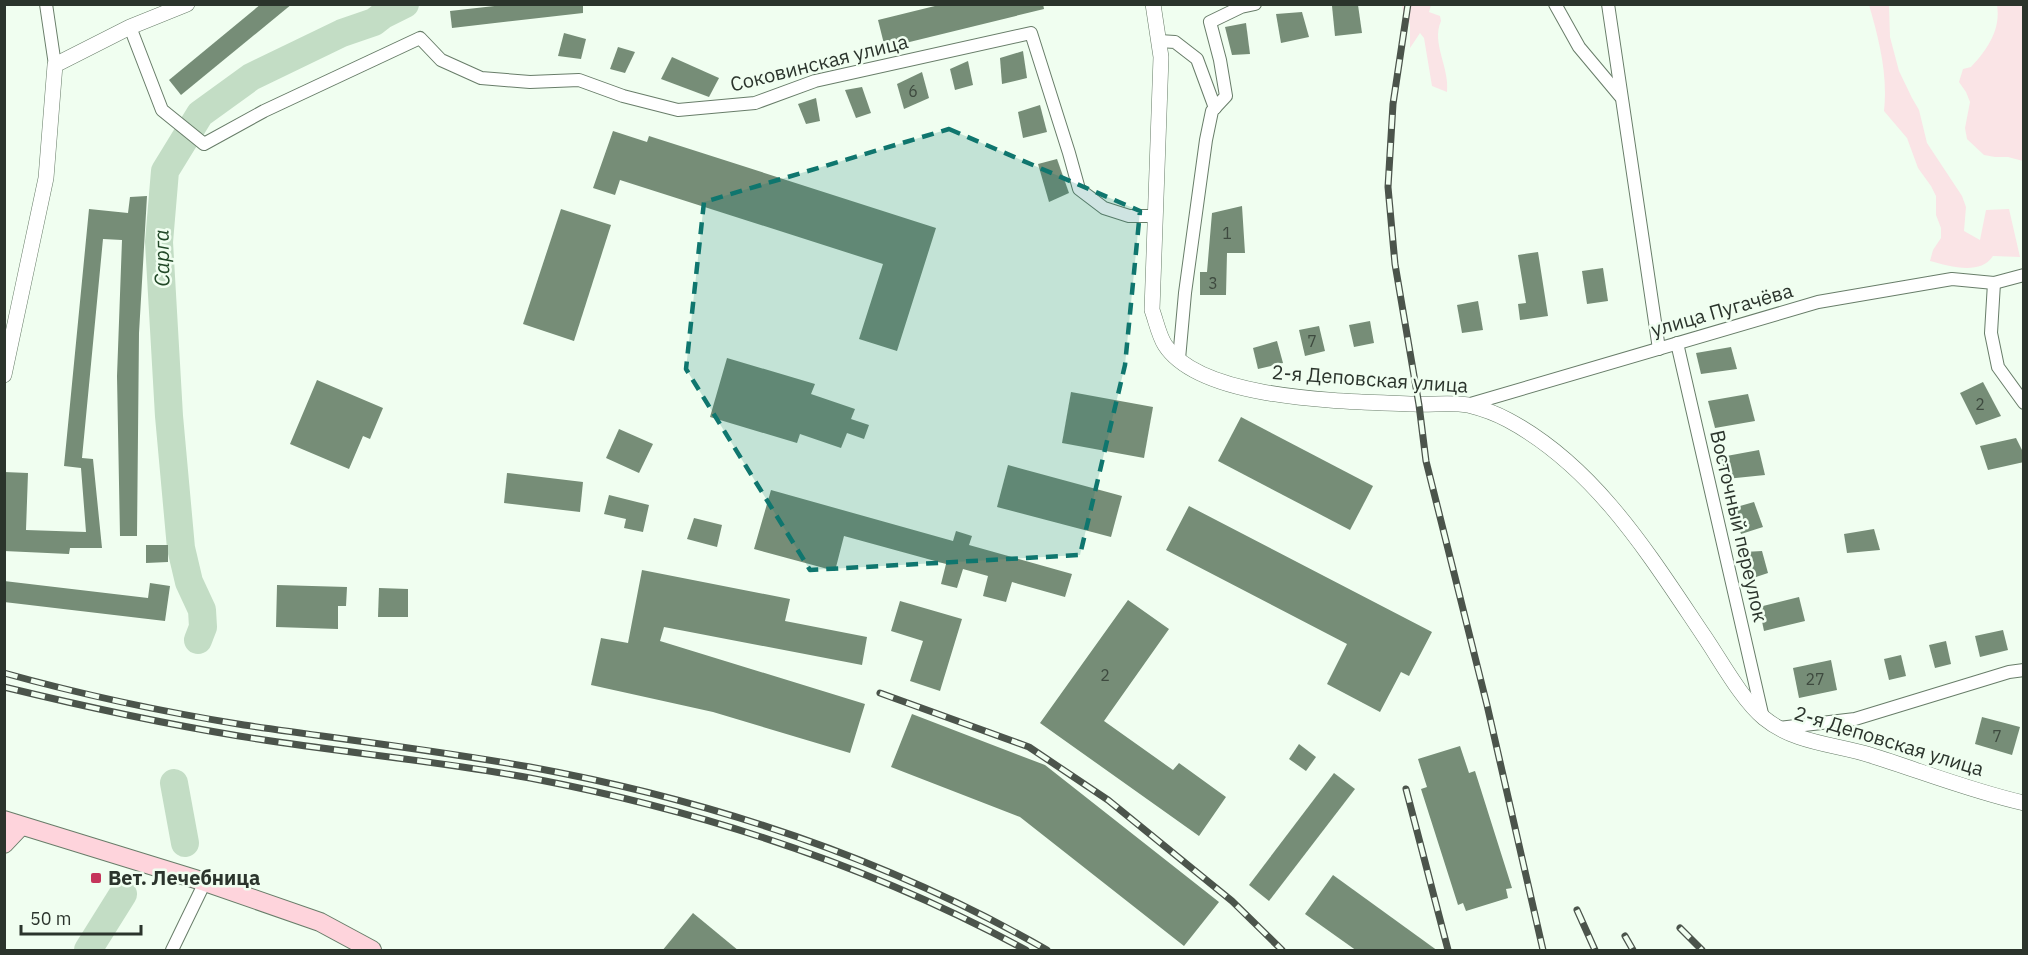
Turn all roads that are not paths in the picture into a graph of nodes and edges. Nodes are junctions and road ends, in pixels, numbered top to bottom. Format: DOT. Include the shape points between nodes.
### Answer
graph roads {
  1 [pos="45,4"];
  2 [pos="187,4"];
  3 [pos="1153,4"];
  4 [pos="1255,4"];
  5 [pos="1555,4"];
  6 [pos="1608,4"];
  7 [pos="130,27"];
  8 [pos="1159,41"];
  9 [pos="55,64"];
  10 [pos="1621,97"];
  11 [pos="1215,108"];
  12 [pos="1155,216"];
  13 [pos="2024,275"];
  14 [pos="1994,283"];
  15 [pos="1677,343"];
  16 [pos="1659,349"];
  17 [pos="1179,359"];
  18 [pos="4,375"];
  19 [pos="2024,403"];
  20 [pos="1467,405"];
  21 [pos="2024,670"];
  22 [pos="1763,718"];
  23 [pos="1779,728"];
  24 [pos="2024,803"];
  25 [pos="13,823"];
  26 [pos="4,844"];
  27 [pos="205,882"];
  28 [pos="172,951"];
  29 [pos="372,951"];
  1 -- 9 [label="street"];
  2 -- 7 [label="street"];
  3 -- 8 [label="street, 2-я Деповская улица"];
  4 -- 11 [label="street" via="1209,22 1226,96"];
  5 -- 10 [label="street" via="1579,47"];
  6 -- 10 [label="street"];
  7 -- 9 [label="street"];
  7 -- 12 [label="street, Соковинская улица" via="162,110 204,144 264,111 420,39 441,60 481,78 579,80 678,110 755,103 815,81 1031,33 1079,189 1104,208 1129,216"];
  8 -- 11 [label="street" via="1175,42 1197,59"];
  8 -- 12 [label="street, 2-я Деповская улица"];
  9 -- 18 [label="street" via="46,178"];
  10 -- 16 [label="street"];
  11 -- 17 [label="street" via="1200,178"];
  12 -- 17 [label="street, 2-я Деповская улица" via="1152,310 1165,345"];
  13 -- 14 [label="street"];
  14 -- 15 [label="street, улица Пугачёва" via="1952,279 1818,302"];
  14 -- 19 [label="street" via="1991,333 1998,367"];
  15 -- 16 [label="street, улица Пугачёва"];
  15 -- 22 [label="street, Восточный переулок"];
  16 -- 20 [label="street, улица Пугачёва"];
  17 -- 20 [label="street, 2-я Деповская улица" via="1189,368 1233,387 1275,394 1344,401"];
  20 -- 22 [label="street, 2-я Деповская улица" via="1507,419 1544,443 1618,513"];
  21 -- 23 [label="street" via="1855,719"];
  22 -- 23 [label="street, 2-я Деповская улица"];
  23 -- 24 [label="street, 2-я Деповская улица" via="1790,735"];
  25 -- 26 [label="main road"];
  25 -- 27 [label="main road"];
  27 -- 28 [label="street"];
  27 -- 29 [label="main road" via="320,922"];
}
